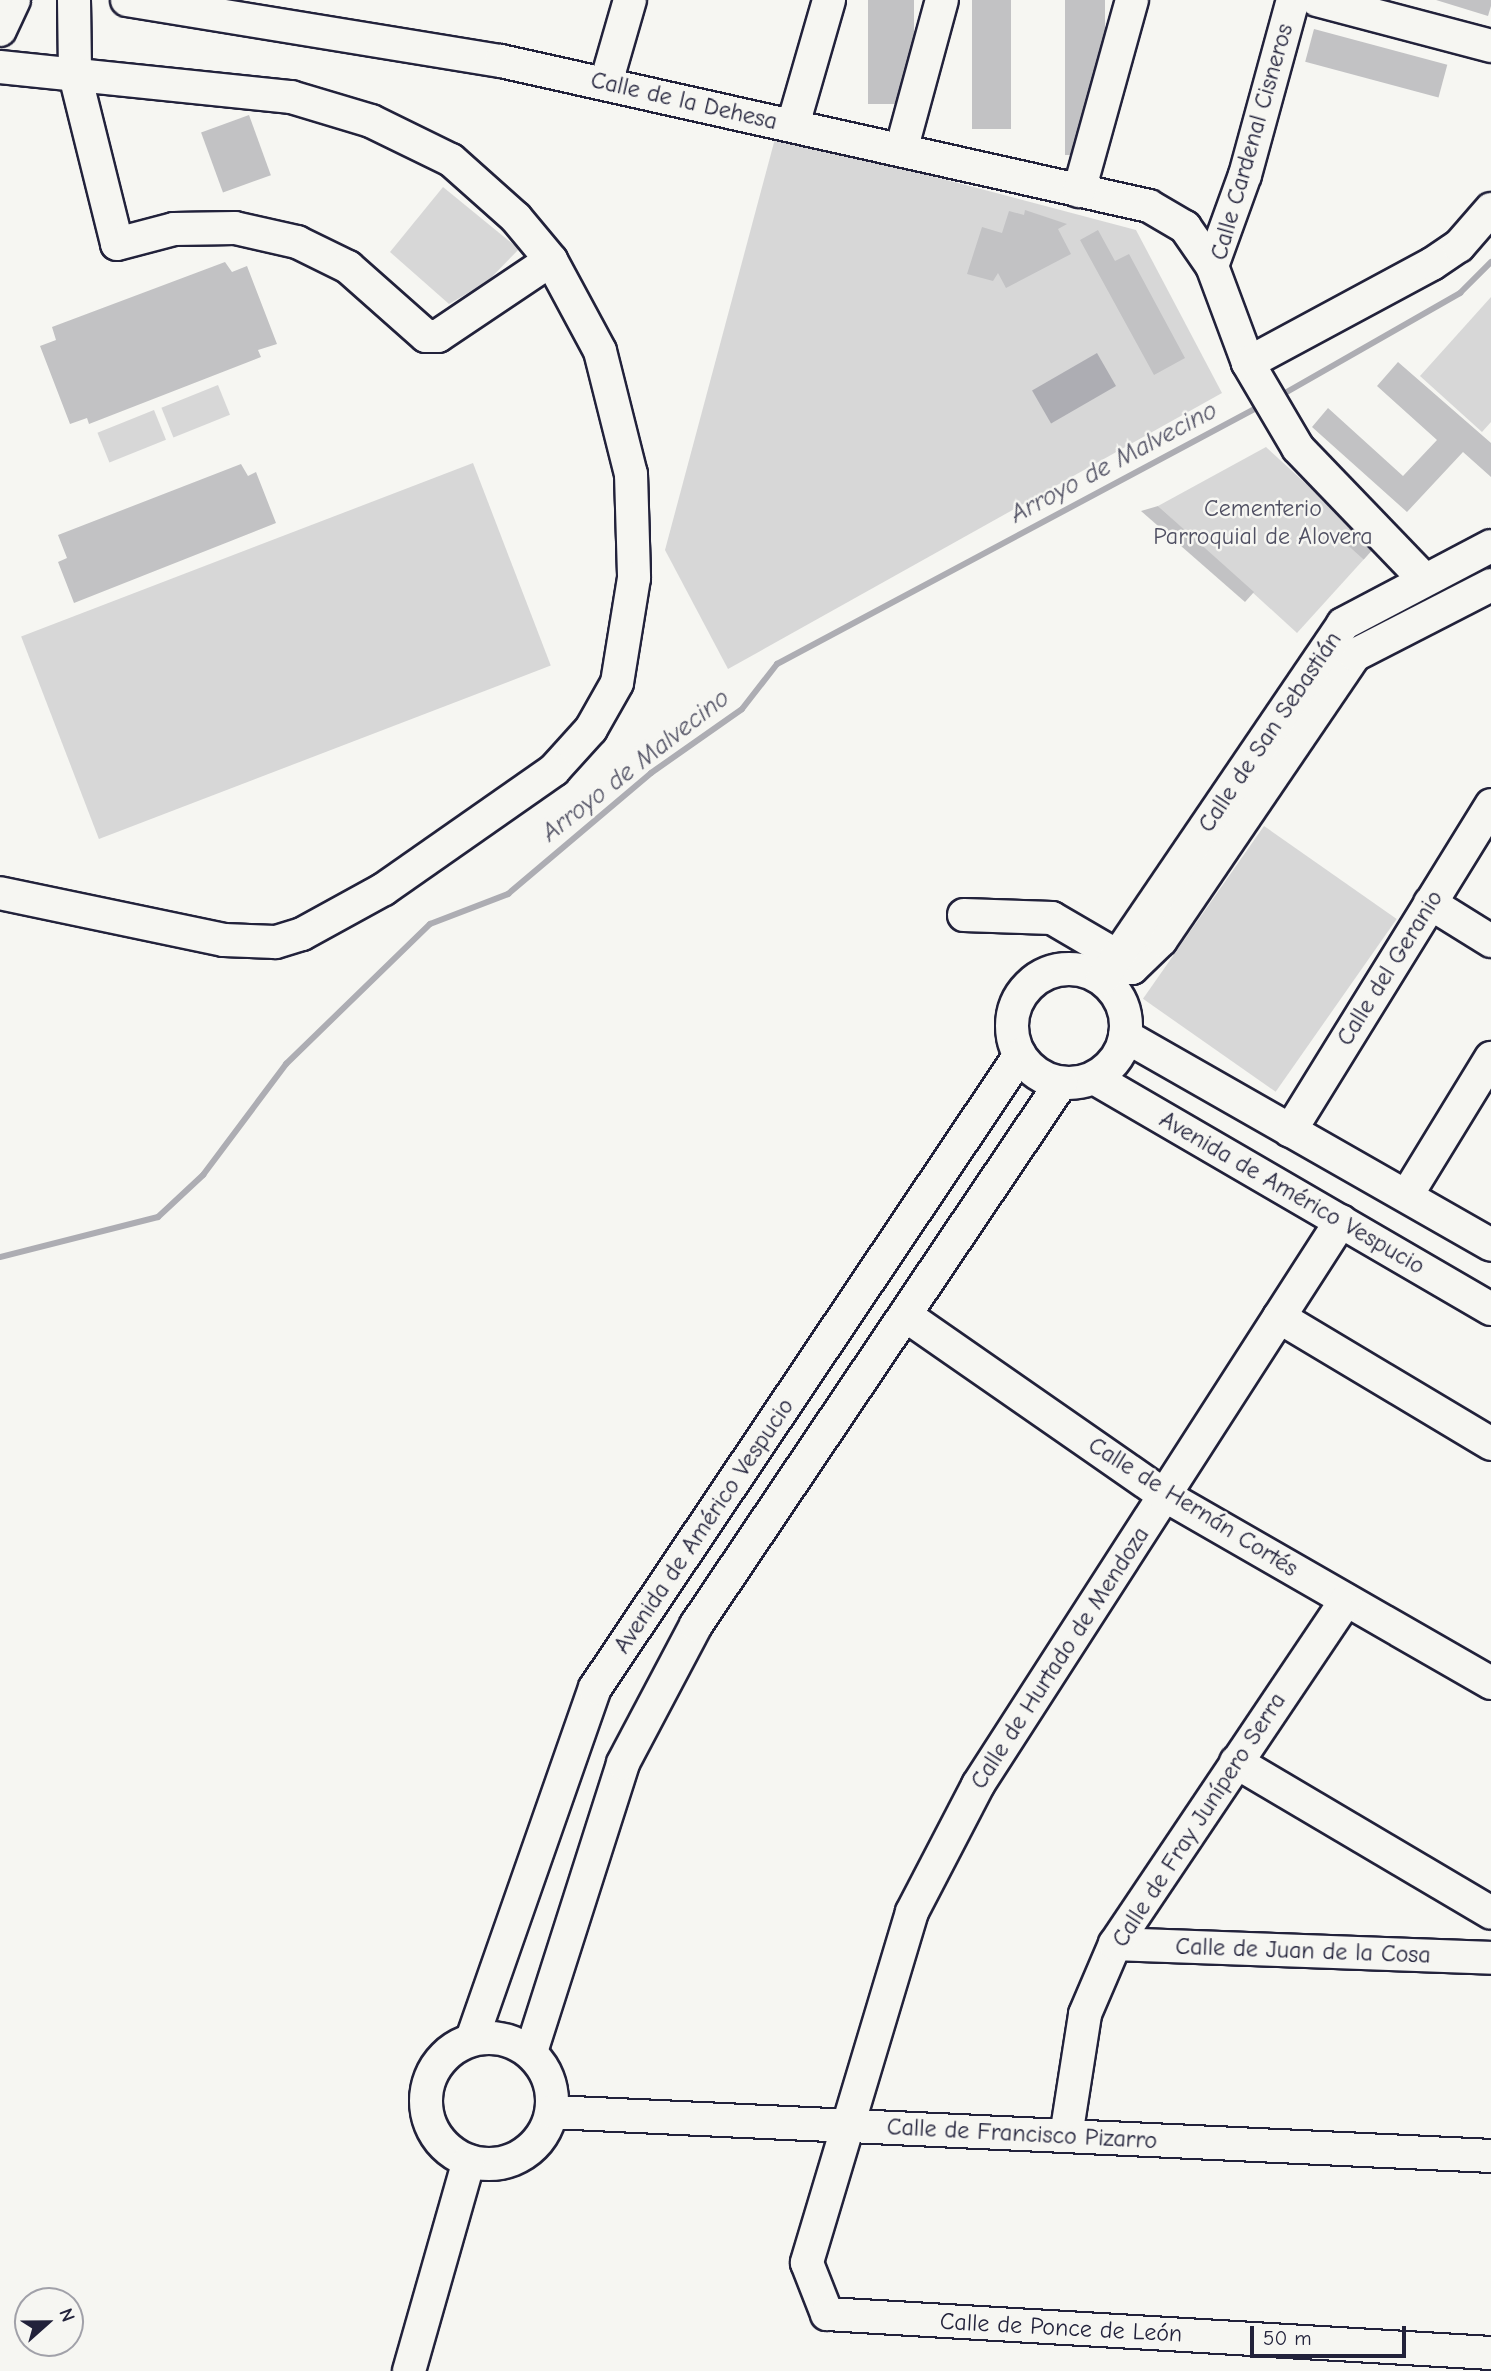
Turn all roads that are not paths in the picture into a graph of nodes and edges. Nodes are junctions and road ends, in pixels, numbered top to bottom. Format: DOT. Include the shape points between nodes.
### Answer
graph roads {
  1 [pos="14,0"];
  2 [pos="74,0"];
  3 [pos="127,0"];
  4 [pos="630,0"];
  5 [pos="829,0"];
  6 [pos="942,0"];
  7 [pos="1132,0"];
  8 [pos="1293,0"];
  9 [pos="1317,0"];
  10 [pos="0,30"];
  11 [pos="1491,46"];
  12 [pos="0,66"];
  13 [pos="75,75"];
  14 [pos="606,83"];
  15 [pos="793,125"];
  16 [pos="902,147"];
  17 [pos="1079,191"];
  18 [pos="1491,209"];
  19 [pos="551,260"];
  20 [pos="1212,265"];
  21 [pos="1252,373"];
  22 [pos="1491,546"];
  23 [pos="1423,578"];
  24 [pos="1491,585"];
  25 [pos="1491,805"];
  26 [pos="0,893"];
  27 [pos="1430,903"];
  28 [pos="964,915"];
  29 [pos="1491,940"];
  30 [pos="1109,968"];
  31 [pos="1125,1036"];
  32 [pos="1020,1055"];
  33 [pos="1491,1058"];
  34 [pos="1094,1078"];
  35 [pos="1061,1083"];
  36 [pos="1290,1131"];
  37 [pos="1407,1195"];
  38 [pos="1341,1221"];
  39 [pos="1491,1245"];
  40 [pos="1491,1309"];
  41 [pos="905,1315"];
  42 [pos="1279,1317"];
  43 [pos="1491,1444"];
  44 [pos="1164,1495"];
  45 [pos="1346,1600"];
  46 [pos="1491,1683"];
  47 [pos="1236,1762"];
  48 [pos="1491,1913"];
  49 [pos="1115,1944"];
  50 [pos="1491,1958"];
  51 [pos="472,2039"];
  52 [pos="531,2052"];
  53 [pos="552,2112"];
  54 [pos="846,2126"];
  55 [pos="1066,2136"];
  56 [pos="1491,2157"];
  57 [pos="469,2161"];
  58 [pos="1491,2353"];
  59 [pos="409,2371"];
  1 -- 10 [label="street"];
  2 -- 13 [label="street"];
  3 -- 14 [label="street, Calle de la Dehesa"];
  4 -- 14 [label="street"];
  5 -- 15 [label="street"];
  6 -- 16 [label="street"];
  7 -- 17 [label="street"];
  8 -- 20 [label="street, Calle Cardenal Cisneros" via="1245,175"];
  9 -- 11 [label="street"];
  12 -- 13 [label="street"];
  13 -- 19 [label="street" via="291,97 371,121 451,160 516,218"];
  13 -- 19 [label="street" via="117,244 174,229 198,228 235,228 297,242 348,267 426,336 438,336"];
  14 -- 15 [label="street, Calle de la Dehesa"];
  15 -- 16 [label="street, Calle de la Dehesa"];
  16 -- 17 [label="street, Calle de la Dehesa"];
  17 -- 20 [label="street, Calle de la Dehesa" via="1149,206 1185,227"];
  18 -- 21 [label="street" via="1459,246"];
  19 -- 26 [label="street" via="600,351 631,474 634,578 627,640 617,683 591,729 554,770 452,844 384,889 302,934 275,942 223,940"];
  20 -- 21 [label="street, Calle Cardenal Cisneros"];
  21 -- 23 [label="street, Calle Cardenal Cisneros" via="1282,426"];
  22 -- 23 [label="street, Calle de San Sebastián"];
  23 -- 30 [label="street, Calle de San Sebastián" via="1343,624"];
  24 -- 30 [label="street" via="1355,654 1161,940 1132,968"];
  25 -- 27 [label="street, Calle del Geranio"];
  27 -- 29 [label="street"];
  27 -- 36 [label="street, Calle del Geranio"];
  28 -- 30 [label="street" via="1052,918"];
  30 -- 31 [label="street" via="1122,1004"];
  30 -- 32 [label="street" via="1052,971 1024,990 1012,1022"];
  31 -- 34 [label="street" via="1115,1061"];
  31 -- 36 [label="street"];
  32 -- 35 [label="street" via="1045,1078"];
  32 -- 51 [label="street, Avenida de Américo Vespucio" via="595,1688"];
  33 -- 37 [label="street"];
  34 -- 35 [label="street"];
  34 -- 38 [label="street, Avenida de Américo Vespucio"];
  35 -- 41 [label="street, Avenida de Américo Vespucio"];
  36 -- 37 [label="street"];
  37 -- 39 [label="street"];
  38 -- 40 [label="street, Avenida de Américo Vespucio"];
  38 -- 42 [label="street, Calle de Hurtado de Mendoza"];
  41 -- 44 [label="street, Calle de Hernán Cortés"];
  41 -- 52 [label="street, Avenida de Américo Vespucio" via="696,1625 623,1763"];
  42 -- 43 [label="street"];
  42 -- 44 [label="street, Calle de Hurtado de Mendoza"];
  44 -- 45 [label="street, Calle de Hernán Cortés"];
  44 -- 54 [label="street, Calle de Hurtado de Mendoza" via="978,1784 912,1912"];
  45 -- 46 [label="street, Calle de Hernán Cortés"];
  45 -- 47 [label="street, Calle de Fray Junípero Serra"];
  47 -- 48 [label="street"];
  47 -- 49 [label="street, Calle de Fray Junípero Serra"];
  49 -- 50 [label="street, Calle de Juan de la Cosa"];
  49 -- 55 [label="street, Calle de Fray Junípero Serra" via="1086,2014"];
  51 -- 52 [label="street" via="512,2041"];
  51 -- 57 [label="street" via="439,2062 426,2099 437,2137"];
  52 -- 53 [label="street" via="545,2069"];
  53 -- 54 [label="street, Calle de Francisco Pizarro"];
  53 -- 57 [label="street" via="531,2149 512,2161"];
  54 -- 55 [label="street, Calle de Francisco Pizarro"];
  54 -- 58 [label="street, Calle de Ponce de León" via="807,2263 827,2314"];
  55 -- 56 [label="street, Calle de Francisco Pizarro"];
  57 -- 59 [label="street"];
}
